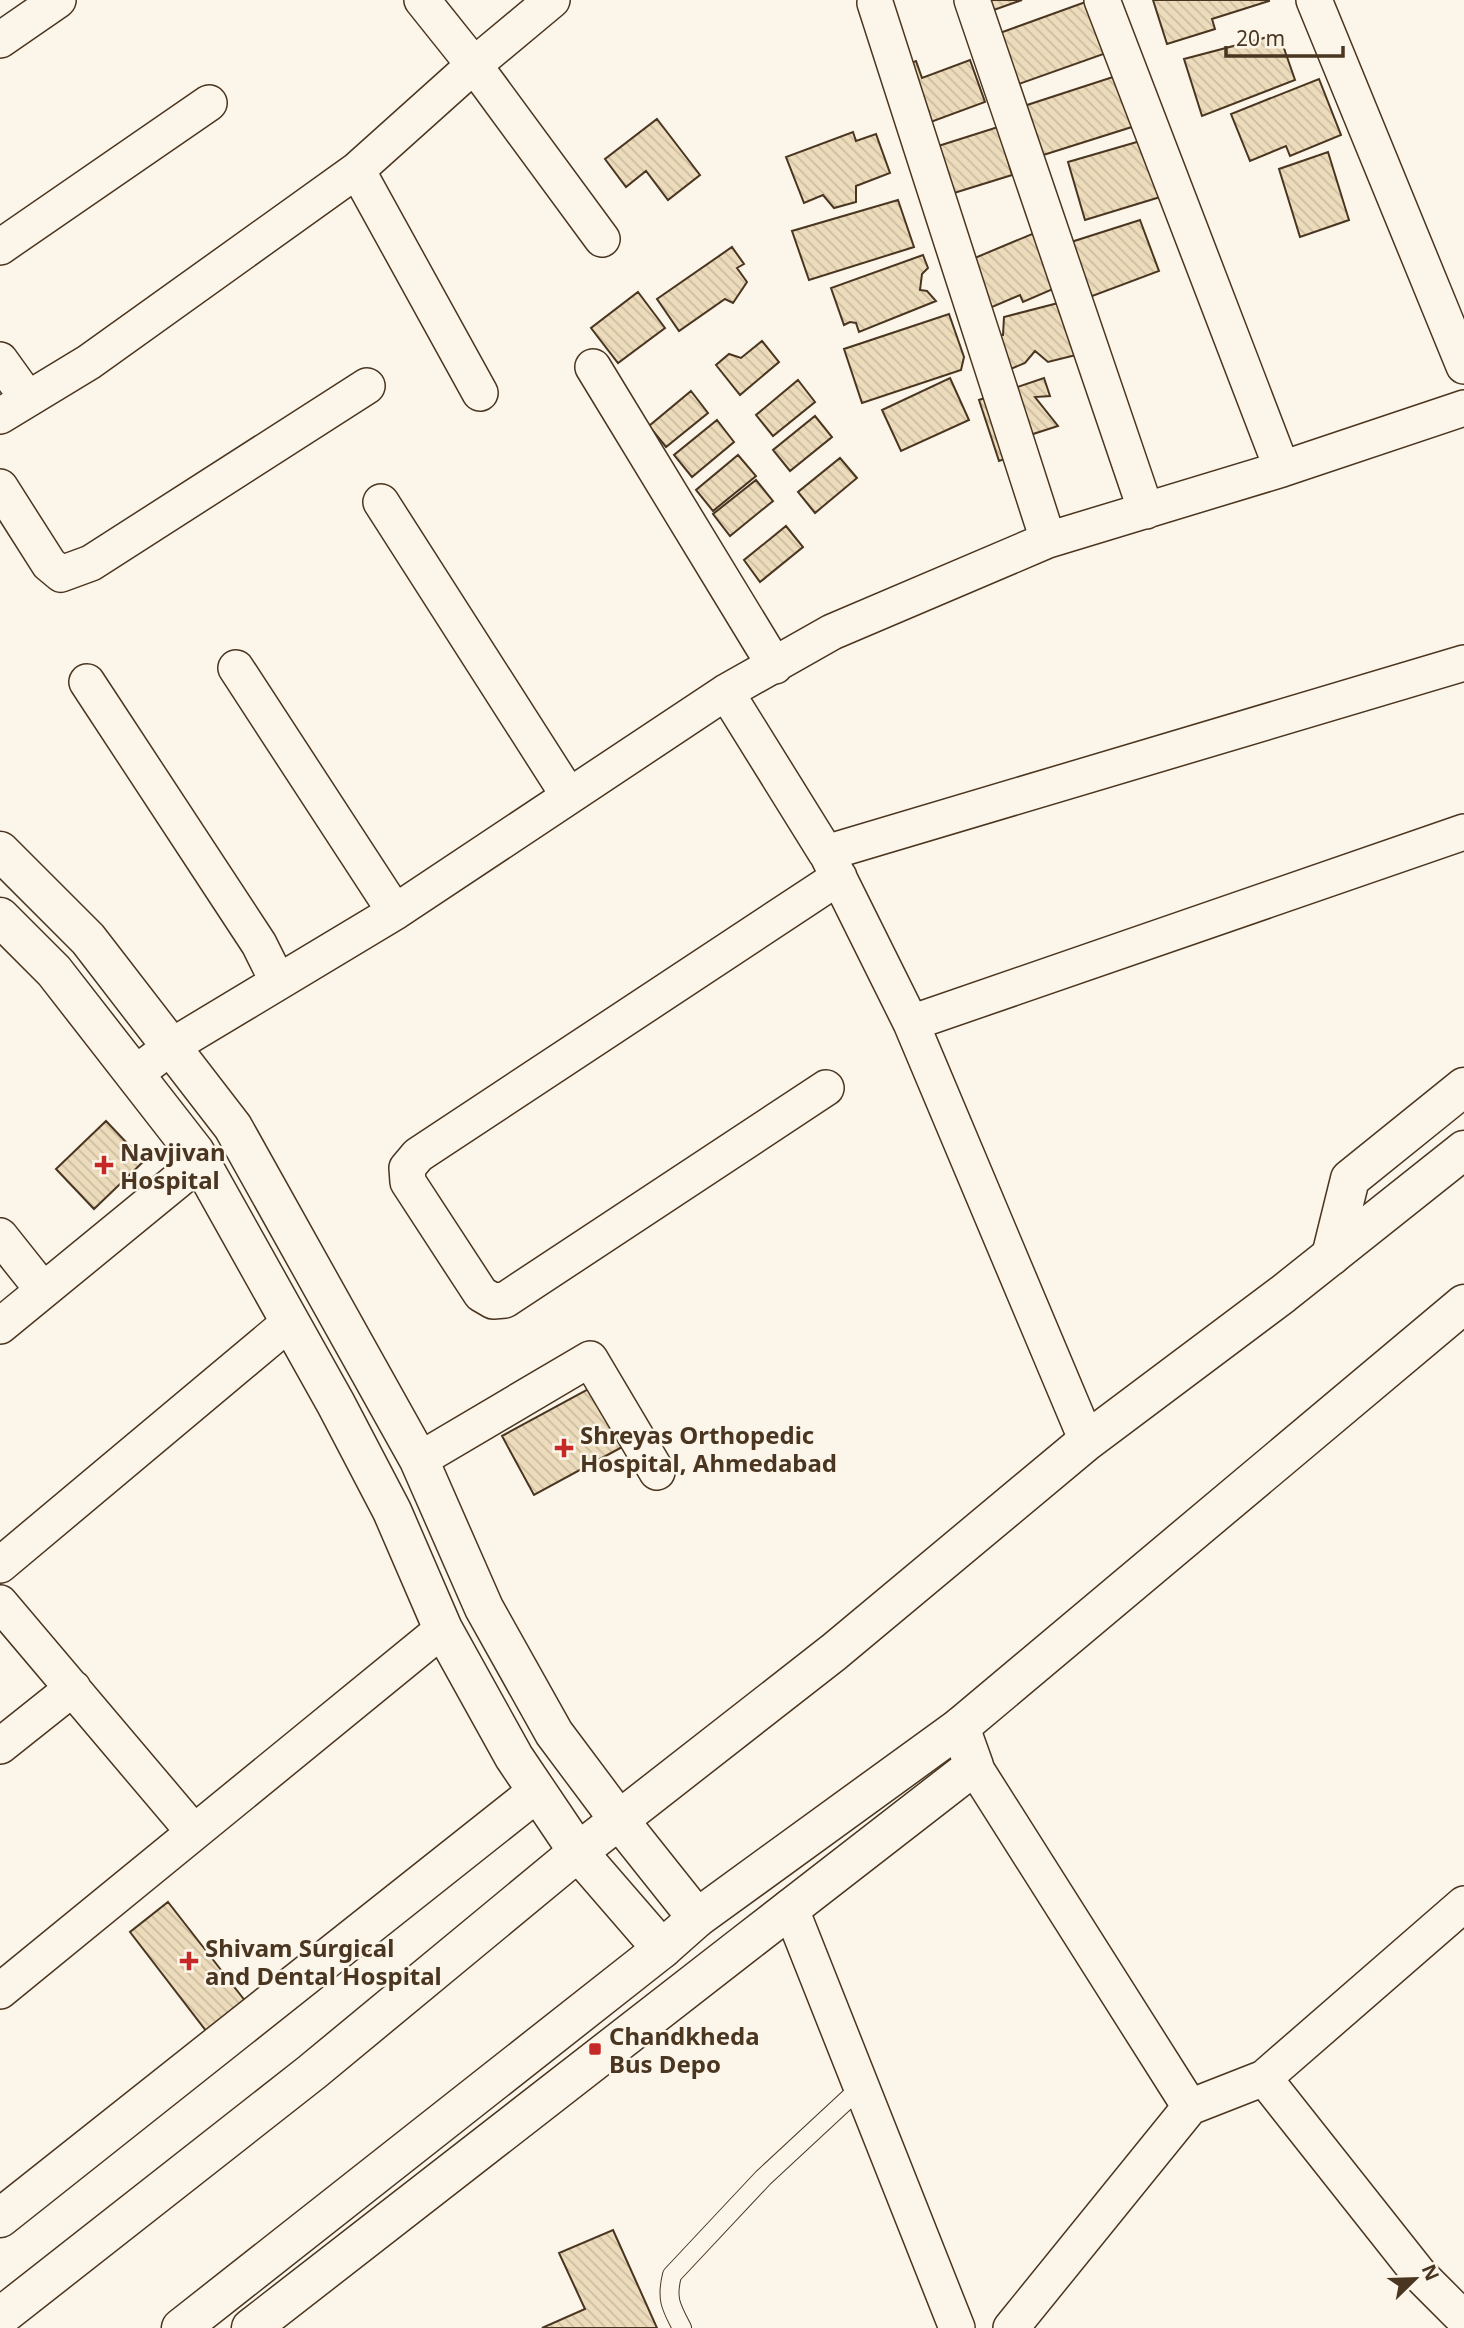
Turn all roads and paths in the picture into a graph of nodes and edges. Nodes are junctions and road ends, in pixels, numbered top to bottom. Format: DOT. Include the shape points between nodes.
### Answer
graph roads {
  1 [pos="58,0"];
  2 [pos="422,0"];
  3 [pos="552,0"];
  4 [pos="972,0"];
  5 [pos="1102,0"];
  6 [pos="1314,0"];
  7 [pos="875,3"];
  8 [pos="0,40"];
  9 [pos="474,65"];
  10 [pos="209,103"];
  11 [pos="357,170"];
  12 [pos="602,239"];
  13 [pos="0,247"];
  14 [pos="0,360"];
  15 [pos="1464,366"];
  16 [pos="593,367"];
  17 [pos="367,386"];
  18 [pos="480,393"];
  19 [pos="14,408"];
  20 [pos="1464,408"];
  21 [pos="1282,469"];
  22 [pos="0,487"];
  23 [pos="381,502"];
  24 [pos="1146,511"];
  25 [pos="1048,540"];
  26 [pos="1464,663"];
  27 [pos="775,666"];
  28 [pos="236,668"];
  29 [pos="88,682"];
  30 [pos="726,692"];
  31 [pos="569,796"];
  32 [pos="1464,832"];
  33 [pos="0,851"];
  34 [pos="832,865"];
  35 [pos="395,912"];
  36 [pos="0,917"];
  37 [pos="278,982"];
  38 [pos="911,1023"];
  39 [pos="172,1046"];
  40 [pos="135,1074"];
  41 [pos="1464,1087"];
  42 [pos="826,1088"];
  43 [pos="1464,1150"];
  44 [pos="200,1162"];
  45 [pos="0,1236"];
  46 [pos="1331,1256"];
  47 [pos="43,1290"];
  48 [pos="1464,1304"];
  49 [pos="290,1322"];
  50 [pos="0,1326"];
  51 [pos="1087,1441"];
  52 [pos="419,1460"];
  53 [pos="657,1472"];
  54 [pos="0,1565"];
  55 [pos="0,1602"];
  56 [pos="443,1629"];
  57 [pos="73,1688"];
  58 [pos="960,1727"];
  59 [pos="0,1746"];
  60 [pos="974,1766"];
  61 [pos="537,1792"];
  62 [pos="619,1820"];
  63 [pos="193,1831"];
  64 [pos="578,1852"];
  65 [pos="1464,1904"];
  66 [pos="790,1907"];
  67 [pos="697,1918"];
  68 [pos="662,1948"];
  69 [pos="0,1991"];
  70 [pos="1264,2078"];
  71 [pos="861,2087"];
  72 [pos="1190,2107"];
  73 [pos="0,2218"];
  74 [pos="0,2318"];
  75 [pos="1464,2319"];
  76 [pos="181,2328"];
  77 [pos="251,2328"];
  78 [pos="682,2328"];
  79 [pos="957,2328"];
  80 [pos="1011,2328"];
  1 -- 8 [label="street"];
  2 -- 9 [label="street"];
  3 -- 9 [label="street"];
  4 -- 24 [label="street"];
  5 -- 21 [label="street"];
  6 -- 15 [label="street"];
  7 -- 25 [label="street"];
  9 -- 11 [label="street"];
  9 -- 12 [label="street"];
  10 -- 13 [label="street"];
  11 -- 18 [label="street"];
  11 -- 19 [label="street" via="89,362"];
  14 -- 19 [label="street"];
  16 -- 27 [label="street"];
  17 -- 22 [label="street" via="91,563 67,573 61,574 49,564"];
  20 -- 21 [label="street"];
  21 -- 24 [label="street"];
  23 -- 31 [label="street"];
  24 -- 25 [label="street"];
  25 -- 27 [label="street" via="832,632"];
  26 -- 34 [label="street"];
  27 -- 30 [label="street"];
  28 -- 35 [label="street"];
  29 -- 37 [label="street" via="259,944"];
  30 -- 31 [label="street"];
  30 -- 34 [label="street"];
  31 -- 35 [label="street"];
  32 -- 38 [label="street"];
  33 -- 39 [label="main road" via="88,939"];
  34 -- 38 [label="street"];
  34 -- 42 [label="street" via="418,1156 407,1168 408,1182 481,1294 493,1301 505,1300"];
  35 -- 37 [label="street"];
  36 -- 40 [label="main road" via="54,971"];
  37 -- 39 [label="street"];
  38 -- 51 [label="street"];
  39 -- 40 [label="street"];
  39 -- 52 [label="main road" via="233,1127"];
  40 -- 44 [label="main road"];
  41 -- 46 [label="main road" via="1350,1179"];
  43 -- 46 [label="main road"];
  44 -- 47 [label="street"];
  44 -- 49 [label="main road"];
  45 -- 47 [label="street"];
  46 -- 51 [label="main road"];
  47 -- 50 [label="street"];
  48 -- 58 [label="main road"];
  49 -- 54 [label="street"];
  49 -- 56 [label="main road" via="392,1511"];
  51 -- 62 [label="main road" via="834,1652"];
  52 -- 53 [label="street" via="590,1359"];
  52 -- 62 [label="main road" via="484,1608 554,1733"];
  55 -- 57 [label="street"];
  56 -- 61 [label="main road"];
  56 -- 63 [label="street"];
  57 -- 59 [label="street"];
  57 -- 63 [label="street"];
  58 -- 60 [label="main road"];
  58 -- 67 [label="main road"];
  60 -- 66 [label="main road"];
  60 -- 72 [label="street"];
  61 -- 64 [label="main road"];
  61 -- 73 [label="main road"];
  62 -- 64 [label="main road"];
  62 -- 67 [label="main road"];
  63 -- 69 [label="street"];
  64 -- 68 [label="main road"];
  64 -- 74 [label="main road" via="312,2072"];
  65 -- 70 [label="street"];
  66 -- 71 [label="street"];
  66 -- 77 [label="main road"];
  67 -- 68 [label="main road"];
  68 -- 76 [label="main road"];
  70 -- 72 [label="street"];
  70 -- 75 [label="street" via="1420,2275"];
  71 -- 78 [label="lane" via="763,2178 672,2275 668,2292"];
  71 -- 79 [label="street"];
  72 -- 80 [label="street"];
}
